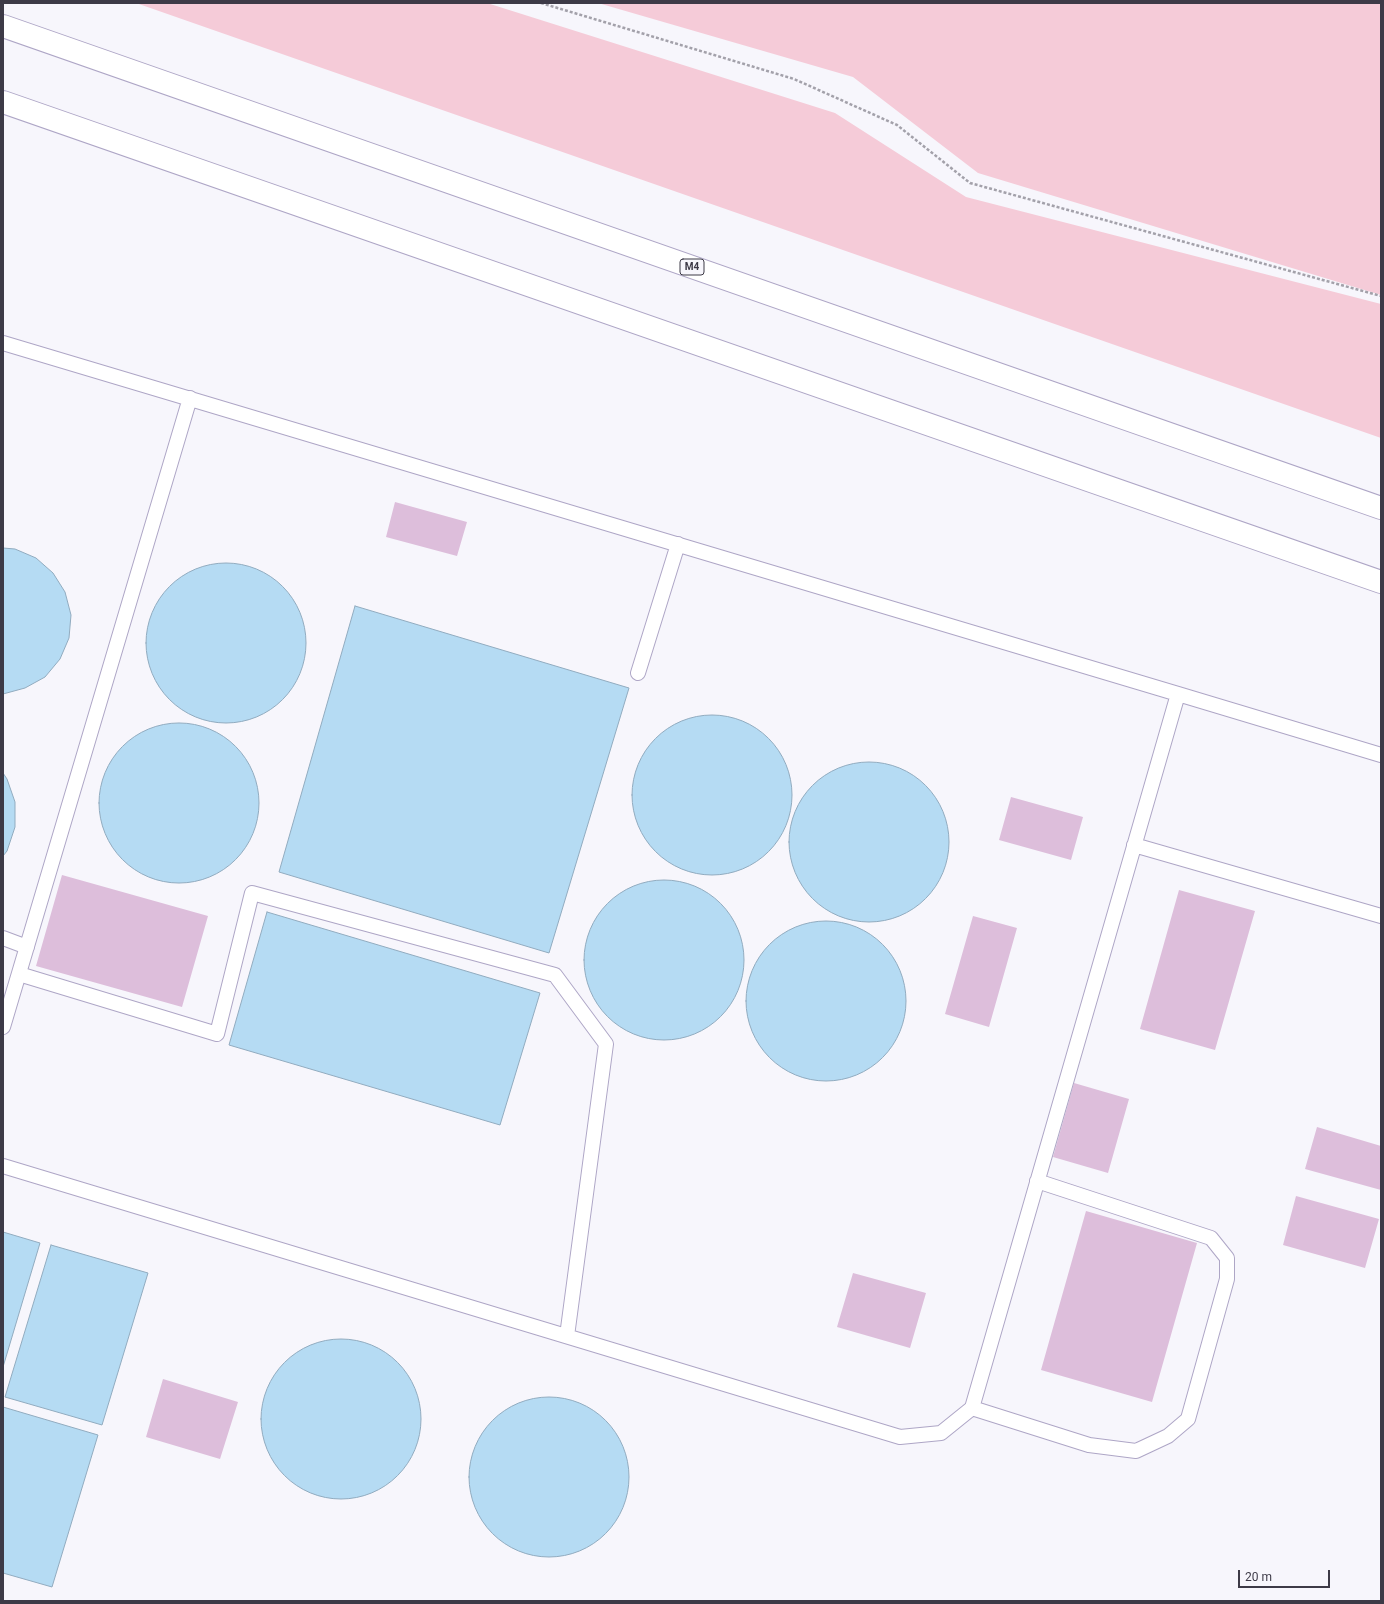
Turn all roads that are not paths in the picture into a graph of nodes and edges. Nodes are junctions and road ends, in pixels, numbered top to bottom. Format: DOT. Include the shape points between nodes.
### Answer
graph roads {
  1 [pos="3,26"];
  2 [pos="3,102"];
  3 [pos="3,343"];
  4 [pos="190,398"];
  5 [pos="1381,508"];
  6 [pos="678,544"];
  7 [pos="1381,582"];
  8 [pos="638,673"];
  9 [pos="1178,694"];
  10 [pos="1381,755"];
  11 [pos="1134,845"];
  12 [pos="1381,916"];
  13 [pos="3,938"];
  14 [pos="27,947"];
  15 [pos="19,974"];
  16 [pos="3,1027"];
  17 [pos="3,1166"];
  18 [pos="1037,1181"];
  19 [pos="567,1336"];
  20 [pos="972,1408"];
  1 -- 5 [label="highway, M4"];
  2 -- 7 [label="highway"];
  3 -- 4 [label="lane"];
  4 -- 6 [label="lane"];
  4 -- 14 [label="lane"];
  6 -- 8 [label="lane"];
  6 -- 9 [label="lane"];
  9 -- 10 [label="lane"];
  9 -- 11 [label="lane"];
  11 -- 12 [label="lane"];
  11 -- 18 [label="lane"];
  13 -- 14 [label="lane"];
  14 -- 15 [label="lane"];
  15 -- 16 [label="lane"];
  15 -- 19 [label="lane" via="217,1034 252,893 555,975 606,1044"];
  17 -- 19 [label="lane"];
  18 -- 20 [label="lane"];
  18 -- 20 [label="lane" via="1212,1238 1227,1258 1227,1279 1188,1419 1168,1436 1136,1451 1090,1445"];
  19 -- 20 [label="lane" via="900,1437 941,1433"];
}
